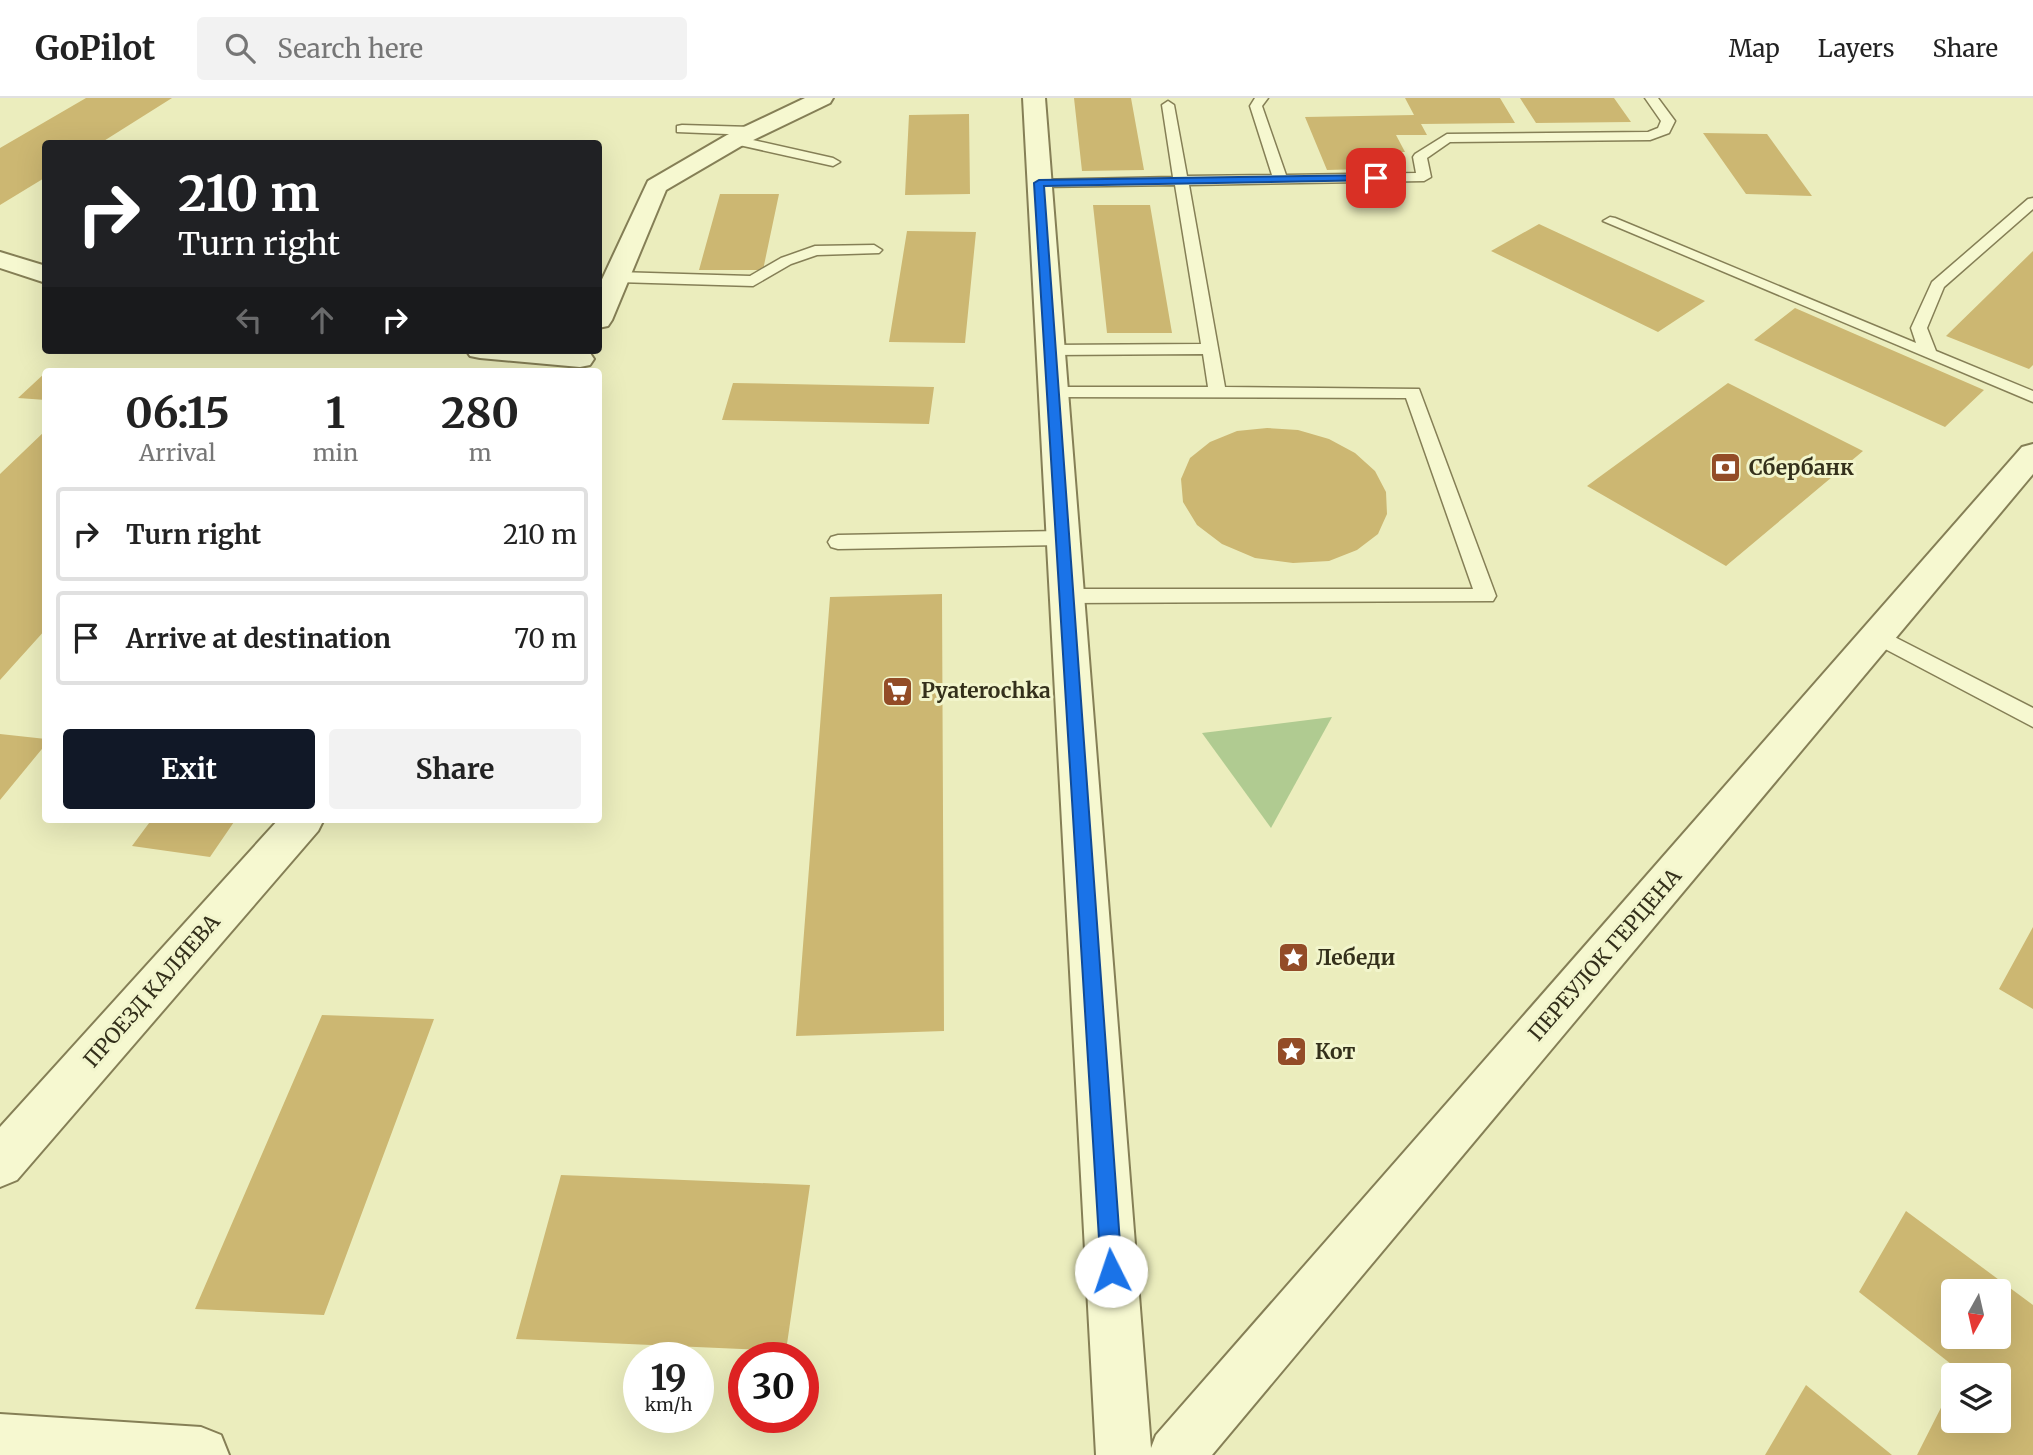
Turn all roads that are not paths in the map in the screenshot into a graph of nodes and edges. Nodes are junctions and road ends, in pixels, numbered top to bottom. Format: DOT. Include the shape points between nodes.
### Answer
graph roads {
  1 [pos="822,98"];
  2 [pos="1034,98"];
  3 [pos="1262,98"];
  4 [pos="1651,98"];
  5 [pos="1168,105"];
  6 [pos="682,129"];
  7 [pos="744,136"];
  8 [pos="833,162"];
  9 [pos="1280,179"];
  10 [pos="1181,181"];
  11 [pos="1039,183"];
  12 [pos="2033,202"];
  13 [pos="1610,221"];
  14 [pos="874,250"];
  15 [pos="0,260"];
  16 [pos="42,274"];
  17 [pos="617,277"];
  18 [pos="602,311"];
  19 [pos="1210,349"];
  20 [pos="1050,350"];
  21 [pos="520,354"];
  22 [pos="1929,354"];
  23 [pos="580,360"];
  24 [pos="1053,392"];
  25 [pos="1217,392"];
  26 [pos="2033,397"];
  27 [pos="2033,454"];
  28 [pos="1063,538"];
  29 [pos="838,542"];
  30 [pos="1067,596"];
  31 [pos="1877,636"];
  32 [pos="2033,718"];
  33 [pos="300,823"];
  34 [pos="0,1163"];
  35 [pos="0,1443"];
  36 [pos="201,1455"];
  37 [pos="1124,1455"];
  38 [pos="1176,1455"];
  1 -- 7 [label="street"];
  2 -- 11 [label="street"];
  3 -- 9 [label="lane" via="1256,106"];
  4 -- 9 [label="lane" via="1668,121 1664,130 1650,136 1447,138 1420,157 1424,177"];
  5 -- 10 [label="lane"];
  6 -- 7 [label="lane"];
  7 -- 8 [label="lane"];
  7 -- 17 [label="street" via="656,186"];
  9 -- 10 [label="lane"];
  10 -- 11 [label="lane"];
  10 -- 19 [label="lane"];
  11 -- 20 [label="street"];
  12 -- 22 [label="lane" via="1937,285 1919,328"];
  13 -- 22 [label="lane"];
  14 -- 17 [label="lane" via="815,251 786,261 753,281"];
  15 -- 16 [label="street"];
  17 -- 18 [label="street"];
  19 -- 20 [label="lane"];
  19 -- 25 [label="lane"];
  20 -- 24 [label="street"];
  21 -- 23 [label="street"];
  22 -- 26 [label="lane"];
  24 -- 25 [label="lane"];
  24 -- 28 [label="street"];
  25 -- 30 [label="lane" via="1413,393 1486,596"];
  27 -- 31 [label="street, ПЕРЕУЛОК ГЕРЦЕНА"];
  28 -- 29 [label="lane"];
  28 -- 30 [label="street"];
  30 -- 37 [label="street"];
  31 -- 32 [label="lane"];
  31 -- 38 [label="street, ПЕРЕУЛОК ГЕРЦЕНА"];
  33 -- 34 [label="street, ПРОЕЗД КАЛЯЕВА"];
  35 -- 36 [label="street"];
}
